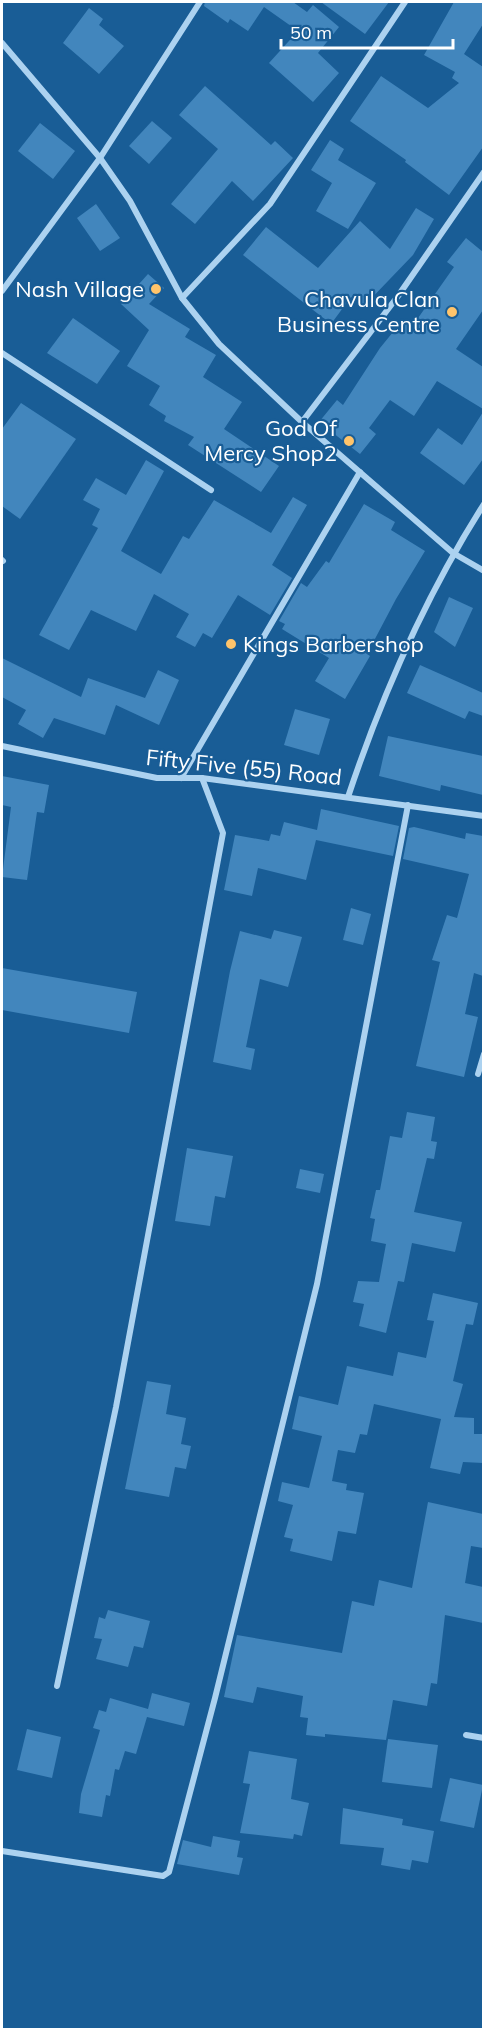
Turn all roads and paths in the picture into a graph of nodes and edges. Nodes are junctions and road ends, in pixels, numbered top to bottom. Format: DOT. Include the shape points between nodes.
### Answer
graph roads {
  1 [pos="200,2"];
  2 [pos="405,2"];
  3 [pos="2,43"];
  4 [pos="100,158"];
  5 [pos="483,172"];
  6 [pos="2,291"];
  7 [pos="182,298"];
  8 [pos="2,352"];
  9 [pos="302,422"];
  10 [pos="360,472"];
  11 [pos="211,490"];
  12 [pos="483,504"];
  13 [pos="453,553"];
  14 [pos="483,571"];
  15 [pos="2,746"];
  16 [pos="181,778"];
  17 [pos="202,778"];
  18 [pos="348,797"];
  19 [pos="408,805"];
  20 [pos="483,816"];
  21 [pos="483,1054"];
  22 [pos="478,1074"];
  23 [pos="57,1686"];
  24 [pos="465,1735"];
  25 [pos="483,1738"];
  26 [pos="2,1851"];
  1 -- 4 [label="street"];
  2 -- 7 [label="street" via="270,204"];
  3 -- 4 [label="street"];
  4 -- 6 [label="street"];
  4 -- 7 [label="street" via="130,201"];
  5 -- 9 [label="street" via="398,296"];
  7 -- 9 [label="street" via="219,344"];
  8 -- 11 [label="street"];
  9 -- 10 [label="street"];
  10 -- 13 [label="street"];
  10 -- 16 [label="street"];
  12 -- 13 [label="street"];
  13 -- 14 [label="street"];
  13 -- 18 [label="street" via="374,720"];
  15 -- 16 [label="street, Fifty Five (55) Road" via="157,778"];
  16 -- 17 [label="street, Fifty Five (55) Road"];
  17 -- 18 [label="street, Fifty Five (55) Road"];
  17 -- 23 [label="street" via="223,833 116,1407"];
  18 -- 19 [label="street, Fifty Five (55) Road"];
  19 -- 20 [label="street, Fifty Five (55) Road"];
  19 -- 26 [label="street" via="317,1284 168,1874"];
  21 -- 22 [label="street"];
  24 -- 25 [label="street"];
}
